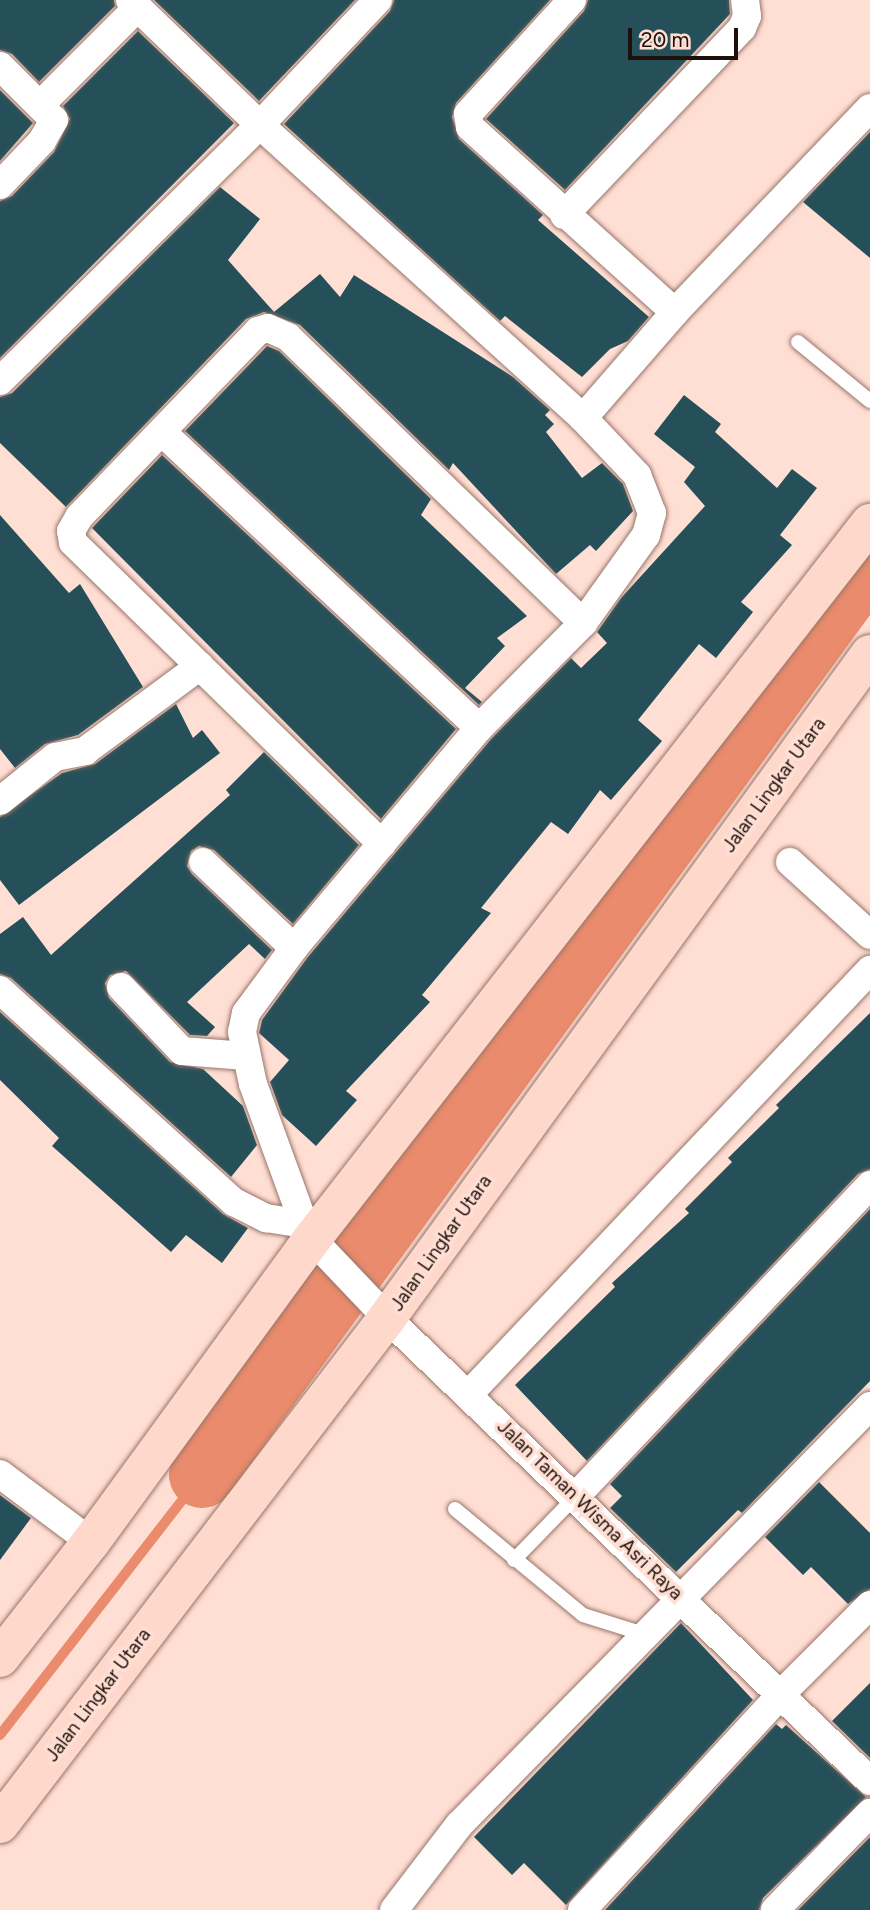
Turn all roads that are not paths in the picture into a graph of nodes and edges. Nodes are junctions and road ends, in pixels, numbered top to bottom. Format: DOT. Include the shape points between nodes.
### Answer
graph roads {
  1 [pos="378,0"];
  2 [pos="572,0"];
  3 [pos="745,0"];
  4 [pos="134,4"];
  5 [pos="0,66"];
  6 [pos="41,104"];
  7 [pos="870,108"];
  8 [pos="260,125"];
  9 [pos="0,185"];
  10 [pos="564,215"];
  11 [pos="675,312"];
  12 [pos="798,342"];
  13 [pos="0,381"];
  14 [pos="870,401"];
  15 [pos="583,418"];
  16 [pos="163,433"];
  17 [pos="870,523"];
  18 [pos="583,623"];
  19 [pos="870,654"];
  20 [pos="200,666"];
  21 [pos="479,728"];
  22 [pos="0,801"];
  23 [pos="382,844"];
  24 [pos="202,862"];
  25 [pos="790,862"];
  26 [pos="870,935"];
  27 [pos="294,948"];
  28 [pos="870,970"];
  29 [pos="121,987"];
  30 [pos="0,989"];
  31 [pos="246,1056"];
  32 [pos="870,1185"];
  33 [pos="317,1243"];
  34 [pos="384,1315"];
  35 [pos="469,1394"];
  36 [pos="870,1406"];
  37 [pos="0,1475"];
  38 [pos="576,1496"];
  39 [pos="455,1509"];
  40 [pos="91,1542"];
  41 [pos="514,1560"];
  42 [pos="682,1599"];
  43 [pos="870,1605"];
  44 [pos="647,1635"];
  45 [pos="0,1658"];
  46 [pos="781,1694"];
  47 [pos="870,1781"];
  48 [pos="870,1813"];
  49 [pos="0,1824"];
  50 [pos="394,1910"];
  51 [pos="582,1910"];
  52 [pos="775,1910"];
  1 -- 8 [label="street"];
  2 -- 10 [label="street" via="468,114 470,127"];
  3 -- 10 [label="street" via="747,16 742,28"];
  4 -- 6 [label="street"];
  4 -- 8 [label="street"];
  5 -- 6 [label="street"];
  6 -- 9 [label="street" via="54,120 50,130"];
  7 -- 11 [label="street"];
  8 -- 13 [label="street"];
  8 -- 15 [label="street"];
  10 -- 11 [label="street"];
  11 -- 15 [label="street"];
  12 -- 14 [label="lane"];
  15 -- 18 [label="street" via="637,475 652,513 646,535"];
  16 -- 18 [label="street" via="258,331 278,331"];
  16 -- 20 [label="street" via="79,517 70,538"];
  16 -- 21 [label="street"];
  17 -- 33 [label="main road"];
  18 -- 21 [label="street"];
  19 -- 34 [label="main road, Jalan Lingkar Utara"];
  20 -- 22 [label="street" via="85,751 55,757"];
  20 -- 23 [label="street"];
  21 -- 23 [label="street"];
  23 -- 27 [label="street"];
  24 -- 27 [label="street"];
  25 -- 26 [label="street"];
  27 -- 31 [label="street" via="246,1013 242,1032"];
  28 -- 35 [label="street"];
  29 -- 31 [label="street" via="182,1051"];
  30 -- 33 [label="street" via="234,1202"];
  31 -- 33 [label="street" via="266,1126"];
  32 -- 38 [label="street"];
  33 -- 34 [label="street, Jalan Taman Wisma Asri Raya"];
  33 -- 40 [label="main road"];
  34 -- 35 [label="street, Jalan Taman Wisma Asri Raya"];
  34 -- 49 [label="main road, Jalan Lingkar Utara"];
  35 -- 38 [label="street, Jalan Taman Wisma Asri Raya"];
  36 -- 42 [label="street"];
  37 -- 40 [label="street"];
  38 -- 41 [label="lane"];
  38 -- 42 [label="street, Jalan Taman Wisma Asri Raya"];
  39 -- 41 [label="lane"];
  40 -- 45 [label="main road"];
  41 -- 44 [label="lane" via="583,1615"];
  42 -- 44 [label="street"];
  42 -- 46 [label="street, Jalan Taman Wisma Asri Raya"];
  43 -- 46 [label="street"];
  44 -- 50 [label="street" via="459,1825"];
  46 -- 47 [label="street, Jalan Taman Wisma Asri Raya"];
  46 -- 51 [label="street"];
  48 -- 52 [label="street"];
}
